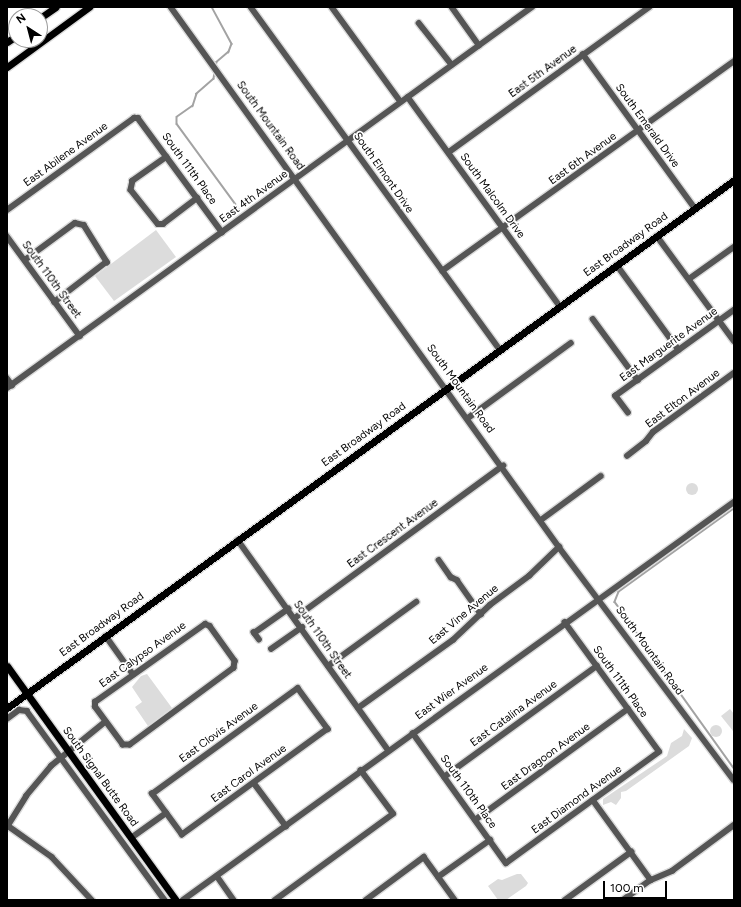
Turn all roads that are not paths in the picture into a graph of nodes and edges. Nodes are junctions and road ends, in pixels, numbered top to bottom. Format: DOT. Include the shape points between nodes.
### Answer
graph roads {
  1 [pos="89,7"];
  2 [pos="171,7"];
  3 [pos="251,7"];
  4 [pos="332,7"];
  5 [pos="452,7"];
  6 [pos="649,7"];
  7 [pos="529,8"];
  8 [pos="419,23"];
  9 [pos="479,45"];
  10 [pos="583,54"];
  11 [pos="734,61"];
  12 [pos="452,65"];
  13 [pos="7,67"];
  14 [pos="408,97"];
  15 [pos="401,102"];
  16 [pos="138,118"];
  17 [pos="638,131"];
  18 [pos="348,140"];
  19 [pos="448,152"];
  20 [pos="167,157"];
  21 [pos="296,179"];
  22 [pos="734,180"];
  23 [pos="197,198"];
  24 [pos="695,208"];
  25 [pos="7,210"];
  26 [pos="504,228"];
  27 [pos="222,232"];
  28 [pos="7,236"];
  29 [pos="657,236"];
  30 [pos="734,247"];
  31 [pos="25,260"];
  32 [pos="617,265"];
  33 [pos="442,271"];
  34 [pos="689,279"];
  35 [pos="55,302"];
  36 [pos="560,306"];
  37 [pos="734,310"];
  38 [pos="593,319"];
  39 [pos="719,321"];
  40 [pos="80,336"];
  41 [pos="734,341"];
  42 [pos="571,343"];
  43 [pos="500,350"];
  44 [pos="679,350"];
  45 [pos="734,373"];
  46 [pos="7,378"];
  47 [pos="638,380"];
  48 [pos="10,387"];
  49 [pos="447,388"];
  50 [pos="628,413"];
  51 [pos="468,418"];
  52 [pos="627,456"];
  53 [pos="503,466"];
  54 [pos="601,476"];
  55 [pos="734,502"];
  56 [pos="541,520"];
  57 [pos="238,540"];
  58 [pos="559,547"];
  59 [pos="438,560"];
  60 [pos="598,598"];
  61 [pos="416,602"];
  62 [pos="288,609"];
  63 [pos="481,614"];
  64 [pos="295,618"];
  65 [pos="565,623"];
  66 [pos="302,627"];
  67 [pos="106,636"];
  68 [pos="259,640"];
  69 [pos="271,650"];
  70 [pos="7,666"];
  71 [pos="328,666"];
  72 [pos="597,666"];
  73 [pos="133,674"];
  74 [pos="298,688"];
  75 [pos="27,693"];
  76 [pos="7,708"];
  77 [pos="358,708"];
  78 [pos="628,710"];
  79 [pos="7,719"];
  80 [pos="105,722"];
  81 [pos="413,734"];
  82 [pos="68,750"];
  83 [pos="389,751"];
  84 [pos="659,752"];
  85 [pos="60,757"];
  86 [pos="361,771"];
  87 [pos="444,777"];
  88 [pos="734,780"];
  89 [pos="254,782"];
  90 [pos="593,800"];
  91 [pos="166,813"];
  92 [pos="475,820"];
  93 [pos="734,825"];
  94 [pos="7,826"];
  95 [pos="286,826"];
  96 [pos="131,838"];
  97 [pos="490,840"];
  98 [pos="631,852"];
  99 [pos="506,863"];
  100 [pos="217,876"];
  101 [pos="438,877"];
  102 [pos="651,880"];
  103 [pos="92,900"];
  104 [pos="164,900"];
  105 [pos="176,900"];
  106 [pos="183,900"];
  107 [pos="234,900"];
  108 [pos="275,900"];
  109 [pos="366,900"];
  110 [pos="455,900"];
  111 [pos="565,900"];
  112 [pos="623,900"];
  1 -- 13 [label="main road"];
  2 -- 21 [label="street, South Mountain Road"];
  3 -- 18 [label="street, South Elmont Drive"];
  4 -- 15 [label="street"];
  5 -- 9 [label="street"];
  6 -- 10 [label="street, East 5th Avenue"];
  7 -- 9 [label="street, East 4th Avenue"];
  8 -- 12 [label="street"];
  9 -- 12 [label="street, East 4th Avenue"];
  10 -- 17 [label="street, South Emerald Drive"];
  10 -- 19 [label="street, East 5th Avenue"];
  11 -- 17 [label="street, East 6th Avenue"];
  12 -- 14 [label="street, East 4th Avenue"];
  14 -- 15 [label="street, East 4th Avenue"];
  14 -- 19 [label="street, South Malcolm Drive"];
  15 -- 18 [label="street, East 4th Avenue"];
  16 -- 20 [label="street, South 111th Place"];
  16 -- 25 [label="street, East Abilene Avenue" via="134,118"];
  17 -- 24 [label="street, South Emerald Drive"];
  17 -- 26 [label="street, East 6th Avenue"];
  18 -- 21 [label="street, East 4th Avenue"];
  18 -- 33 [label="street, South Elmont Drive"];
  19 -- 26 [label="street, South Malcolm Drive"];
  20 -- 23 [label="street, South 111th Place"];
  20 -- 23 [label="street" via="130,186 131,190 158,224 163,224"];
  21 -- 27 [label="street, East 4th Avenue"];
  21 -- 49 [label="street, South Mountain Road"];
  22 -- 24 [label="main road, East Broadway Road"];
  23 -- 27 [label="street, South 111th Place"];
  24 -- 29 [label="main road, East Broadway Road"];
  26 -- 33 [label="street, East 6th Avenue"];
  26 -- 36 [label="street, South Malcolm Drive"];
  27 -- 40 [label="street, East 4th Avenue"];
  28 -- 31 [label="street, South 110th Street"];
  29 -- 32 [label="main road, East Broadway Road"];
  29 -- 34 [label="street"];
  30 -- 34 [label="street"];
  31 -- 35 [label="street, South 110th Street"];
  31 -- 35 [label="street" via="75,223 80,223 106,257 107,262"];
  32 -- 36 [label="main road, East Broadway Road"];
  32 -- 44 [label="street"];
  33 -- 43 [label="street, South Elmont Drive"];
  34 -- 39 [label="street"];
  35 -- 40 [label="street, South 110th Street"];
  36 -- 43 [label="main road, East Broadway Road"];
  37 -- 39 [label="street, East Marguerite Avenue"];
  38 -- 47 [label="street"];
  39 -- 41 [label="street"];
  39 -- 44 [label="street, East Marguerite Avenue"];
  40 -- 48 [label="street, East 4th Avenue"];
  42 -- 51 [label="street"];
  43 -- 49 [label="main road, East Broadway Road"];
  44 -- 47 [label="street, East Marguerite Avenue"];
  45 -- 52 [label="street, East Elton Avenue" via="653,432 646,442"];
  46 -- 48 [label="street"];
  47 -- 50 [label="street, East Marguerite Avenue" via="615,396"];
  49 -- 51 [label="street, South Mountain Road"];
  49 -- 57 [label="main road, East Broadway Road"];
  51 -- 53 [label="street, South Mountain Road"];
  53 -- 56 [label="street, South Mountain Road"];
  53 -- 64 [label="street, East Crescent Avenue"];
  54 -- 56 [label="street"];
  55 -- 60 [label="street, East Wier Avenue"];
  56 -- 58 [label="street, South Mountain Road"];
  57 -- 62 [label="street, South 110th Street"];
  57 -- 67 [label="main road, East Broadway Road"];
  58 -- 60 [label="street, South Mountain Road"];
  58 -- 63 [label="street, East Vine Avenue" via="529,576"];
  59 -- 63 [label="street" via="451,577 457,580"];
  60 -- 65 [label="street, East Wier Avenue"];
  60 -- 88 [label="street, South Mountain Road"];
  61 -- 71 [label="street"];
  62 -- 64 [label="street, South 110th Street"];
  62 -- 68 [label="street" via="254,633"];
  63 -- 77 [label="street, East Vine Avenue" via="453,640"];
  64 -- 66 [label="street, South 110th Street"];
  65 -- 72 [label="street, South 111th Place"];
  65 -- 81 [label="street, East Wier Avenue"];
  66 -- 69 [label="street"];
  66 -- 71 [label="street, South 110th Street"];
  67 -- 73 [label="street"];
  67 -- 75 [label="main road, East Broadway Road"];
  70 -- 75 [label="main road, South Signal Butte Road"];
  71 -- 77 [label="street, South 110th Street"];
  72 -- 78 [label="street, South 111th Place"];
  72 -- 87 [label="street, East Catalina Avenue"];
  73 -- 80 [label="street, East Calypso Avenue" via="94,704"];
  73 -- 80 [label="street, East Calypso Avenue" via="205,624 235,661 236,666 124,746"];
  74 -- 89 [label="street, East Carol Avenue" via="328,729"];
  74 -- 91 [label="street, East Clovis Avenue" via="152,794"];
  75 -- 76 [label="main road, East Broadway Road"];
  75 -- 82 [label="main road, South Signal Butte Road"];
  77 -- 83 [label="street, South 110th Street"];
  78 -- 84 [label="street, South 111th Place"];
  78 -- 92 [label="street, East Dragoon Avenue"];
  79 -- 85 [label="street, South Signal Butte Road" via="24,709"];
  80 -- 82 [label="street"];
  81 -- 83 [label="street, East Wier Avenue"];
  81 -- 87 [label="street, South 110th Place"];
  82 -- 85 [label="street"];
  82 -- 96 [label="main road, South Signal Butte Road"];
  83 -- 86 [label="street, East Wier Avenue"];
  84 -- 90 [label="street, East Diamond Avenue"];
  85 -- 94 [label="street" via="26,796"];
  85 -- 104 [label="street, South Signal Butte Road"];
  86 -- 95 [label="street, East Wier Avenue"];
  86 -- 108 [label="street" via="393,814"];
  87 -- 92 [label="street, South 110th Place"];
  89 -- 91 [label="street, East Carol Avenue" via="182,835"];
  89 -- 95 [label="street"];
  90 -- 98 [label="street"];
  90 -- 99 [label="street, East Diamond Avenue"];
  91 -- 96 [label="street"];
  92 -- 97 [label="street, South 110th Place"];
  93 -- 102 [label="street" via="672,871"];
  94 -- 103 [label="street" via="52,856"];
  95 -- 100 [label="street, East Wier Avenue"];
  96 -- 105 [label="main road, South Signal Butte Road"];
  97 -- 99 [label="street, South 110th Place"];
  97 -- 101 [label="street"];
  98 -- 102 [label="street"];
  98 -- 111 [label="street"];
  100 -- 106 [label="street, East Wier Avenue"];
  100 -- 107 [label="street"];
  101 -- 109 [label="street" via="424,858"];
  101 -- 110 [label="street"];
  102 -- 112 [label="street"];
}
